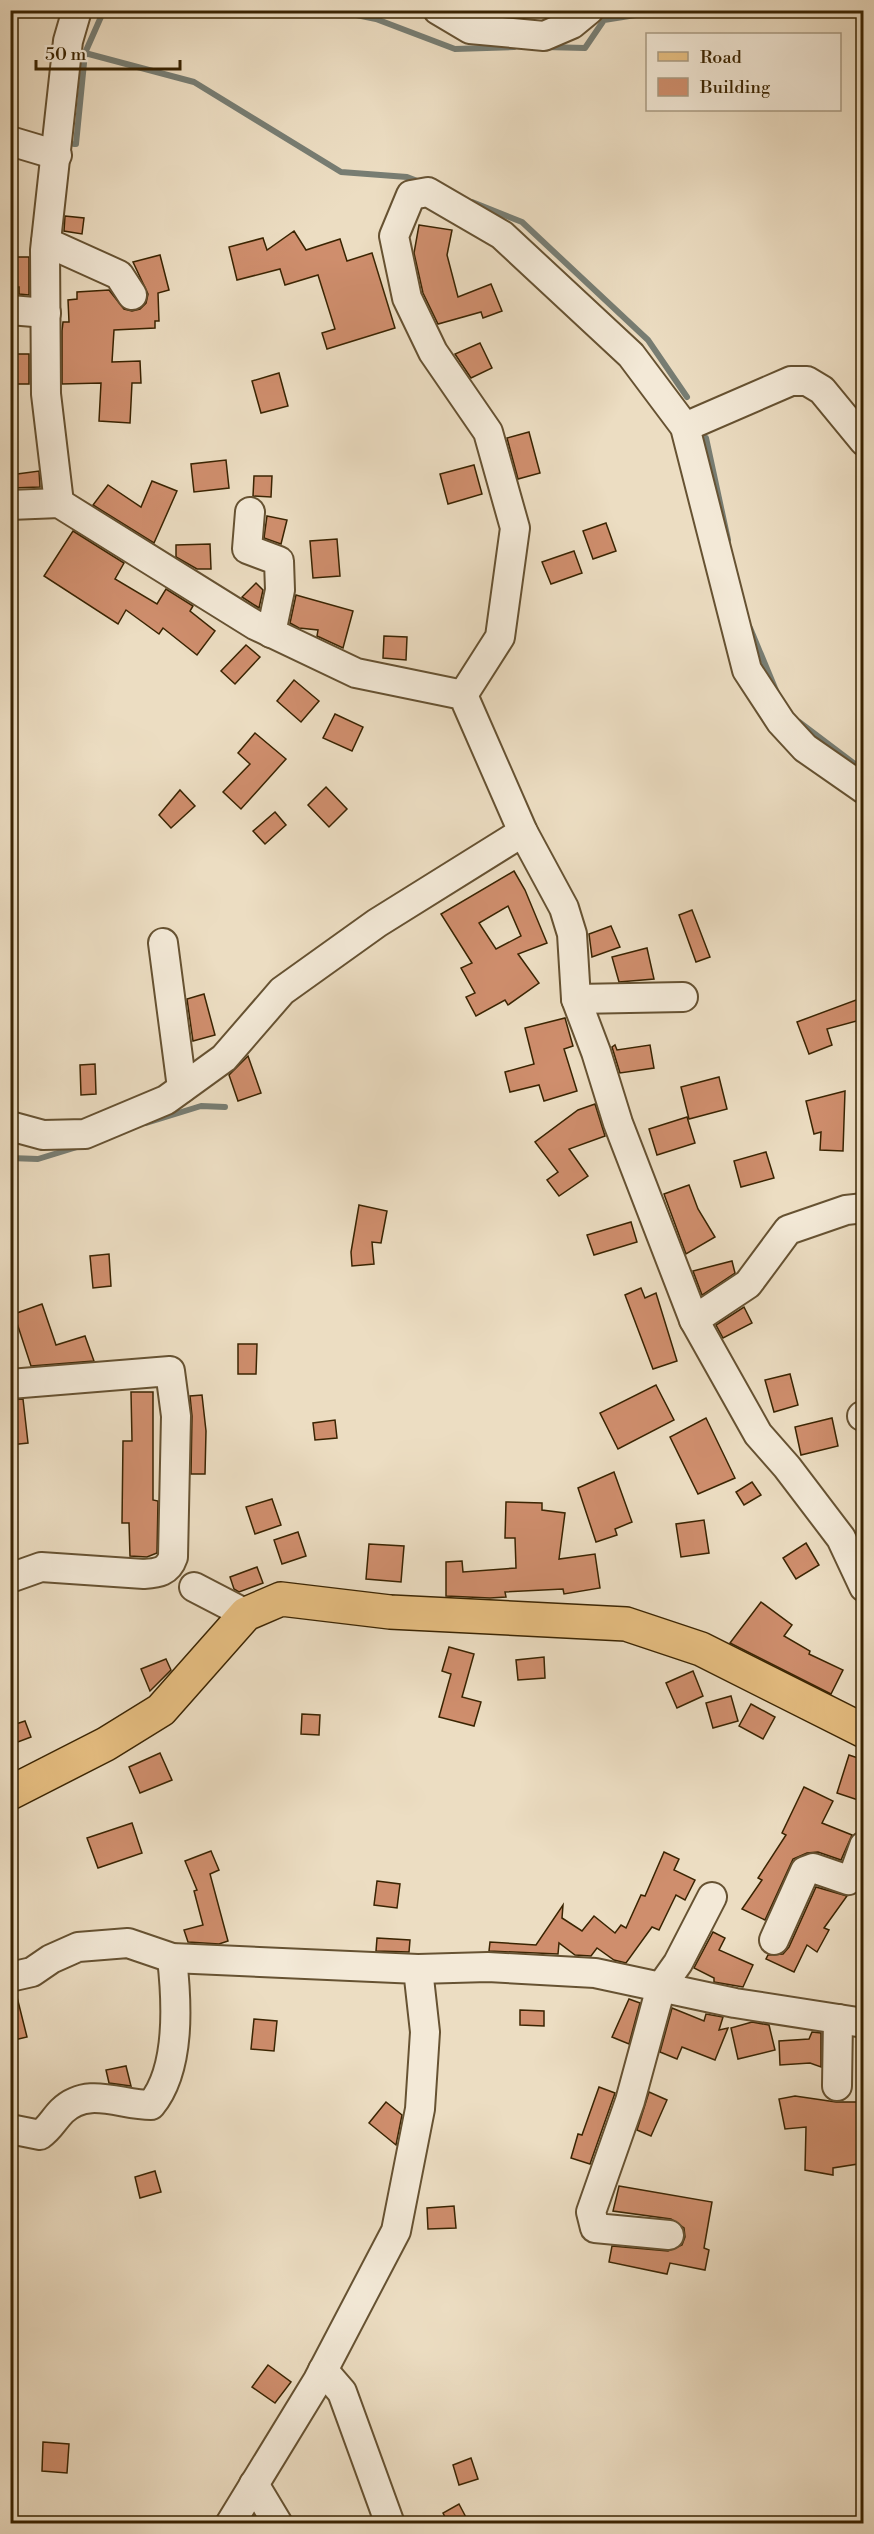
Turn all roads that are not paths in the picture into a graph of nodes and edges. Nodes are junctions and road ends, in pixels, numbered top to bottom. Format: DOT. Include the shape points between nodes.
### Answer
graph roads {
  1 [pos="438,10"];
  2 [pos="75,12"];
  3 [pos="577,15"];
  4 [pos="10,141"];
  5 [pos="57,155"];
  6 [pos="46,242"];
  7 [pos="132,296"];
  8 [pos="10,310"];
  9 [pos="46,314"];
  10 [pos="685,427"];
  11 [pos="864,441"];
  12 [pos="59,503"];
  13 [pos="10,505"];
  14 [pos="250,512"];
  15 [pos="271,633"];
  16 [pos="463,695"];
  17 [pos="864,789"];
  18 [pos="523,832"];
  19 [pos="163,943"];
  20 [pos="683,997"];
  21 [pos="576,999"];
  22 [pos="183,1088"];
  23 [pos="10,1126"];
  24 [pos="864,1208"];
  25 [pos="694,1320"];
  26 [pos="10,1384"];
  27 [pos="852,1539"];
  28 [pos="10,1578"];
  29 [pos="194,1587"];
  30 [pos="864,1587"];
  31 [pos="246,1614"];
  32 [pos="864,1731"];
  33 [pos="10,1793"];
  34 [pos="864,1846"];
  35 [pos="712,1897"];
  36 [pos="774,1940"];
  37 [pos="172,1958"];
  38 [pos="418,1970"];
  39 [pos="10,1977"];
  40 [pos="661,1987"];
  41 [pos="851,2021"];
  42 [pos="837,2086"];
  43 [pos="10,2130"];
  44 [pos="669,2235"];
  45 [pos="323,2370"];
  46 [pos="254,2484"];
  47 [pos="230,2523"];
  48 [pos="278,2523"];
  49 [pos="390,2523"];
  1 -- 3 [label="street" via="470,29 544,36"];
  2 -- 5 [label="street" via="68,42"];
  4 -- 5 [label="street"];
  5 -- 6 [label="street"];
  6 -- 7 [label="street" via="119,275"];
  6 -- 9 [label="street"];
  8 -- 9 [label="street"];
  9 -- 12 [label="street" via="46,394"];
  10 -- 11 [label="street" via="791,381 807,381 822,390"];
  10 -- 16 [label="street" via="631,355 502,235 428,192 411,195 394,236 407,298 433,352 488,432 515,528 500,637"];
  10 -- 17 [label="street" via="747,670 781,722 805,748"];
  12 -- 13 [label="street"];
  12 -- 15 [label="street"];
  14 -- 15 [label="street" via="247,549 279,561 280,590"];
  15 -- 16 [label="street" via="356,673"];
  16 -- 18 [label="street"];
  18 -- 21 [label="street" via="564,908 572,934"];
  18 -- 22 [label="street" via="377,923 282,991 224,1058"];
  19 -- 22 [label="street"];
  20 -- 21 [label="street"];
  21 -- 25 [label="street" via="618,1123"];
  22 -- 23 [label="street" via="166,1100 85,1134 43,1135"];
  24 -- 25 [label="street" via="846,1210 788,1230 748,1284"];
  25 -- 27 [label="street" via="758,1434"];
  26 -- 28 [label="street" via="170,1371 176,1416 173,1557 166,1569 144,1574 41,1567"];
  27 -- 30 [label="street"];
  29 -- 31 [label="street"];
  31 -- 32 [label="main road" via="281,1599 390,1612 626,1624 701,1649"];
  31 -- 33 [label="main road" via="161,1710 106,1744"];
  34 -- 36 [label="street" via="848,1880 813,1868 805,1871"];
  35 -- 40 [label="street" via="678,1964"];
  37 -- 38 [label="street"];
  37 -- 39 [label="street" via="128,1943 78,1947 32,1971"];
  37 -- 43 [label="street" via="175,2040 161,2093 151,2105 99,2096 76,2100 40,2135"];
  38 -- 40 [label="street" via="488,1966 595,1973"];
  38 -- 45 [label="street" via="425,2032 420,2109 396,2231"];
  40 -- 41 [label="street"];
  40 -- 44 [label="street" via="630,2101 591,2212 595,2228"];
  41 -- 42 [label="street"];
  45 -- 46 [label="street"];
  45 -- 49 [label="street" via="342,2392"];
  46 -- 47 [label="street"];
  46 -- 48 [label="street"];
}
